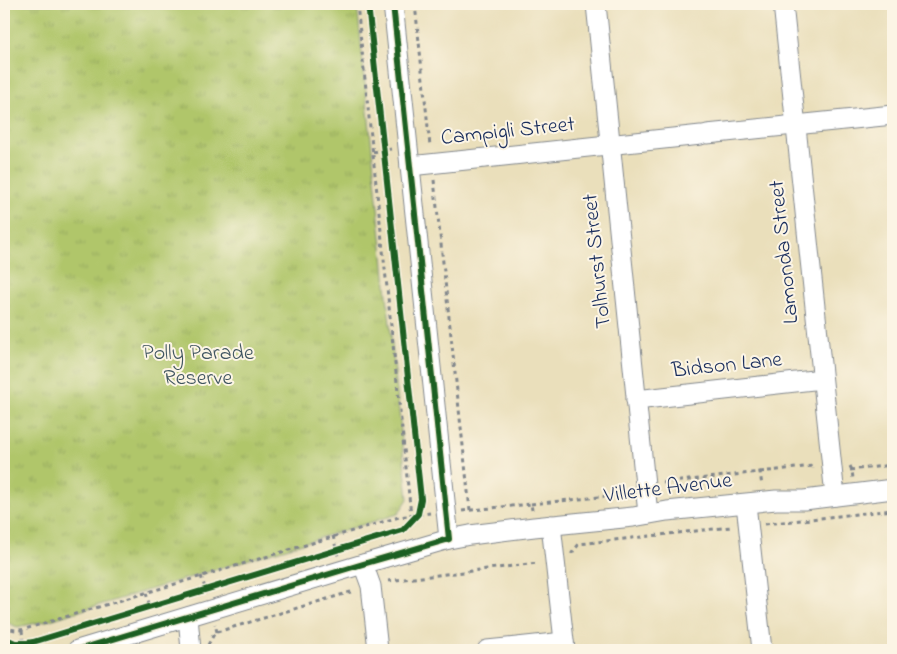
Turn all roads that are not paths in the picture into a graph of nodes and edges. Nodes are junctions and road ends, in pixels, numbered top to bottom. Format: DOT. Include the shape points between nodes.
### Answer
graph roads {
  1 [pos="393,4"];
  2 [pos="596,4"];
  3 [pos="783,4"];
  4 [pos="893,115"];
  5 [pos="796,125"];
  6 [pos="610,144"];
  7 [pos="410,166"];
  8 [pos="822,379"];
  9 [pos="636,400"];
  10 [pos="893,489"];
  11 [pos="835,496"];
  12 [pos="746,504"];
  13 [pos="648,514"];
  14 [pos="552,525"];
  15 [pos="449,539"];
  16 [pos="363,564"];
  17 [pos="188,617"];
  18 [pos="565,646"];
  19 [pos="77,650"];
  20 [pos="191,650"];
  21 [pos="378,650"];
  22 [pos="486,650"];
  23 [pos="762,650"];
  1 -- 7 [label="street"];
  2 -- 6 [label="street, Tolhurst Street"];
  3 -- 5 [label="street, Lamonda Street"];
  4 -- 5 [label="street, Campigli Street"];
  5 -- 6 [label="street, Campigli Street"];
  5 -- 8 [label="street, Lamonda Street"];
  6 -- 7 [label="street, Campigli Street"];
  6 -- 9 [label="street, Tolhurst Street"];
  7 -- 15 [label="street"];
  8 -- 9 [label="street, Bidson Lane"];
  8 -- 11 [label="street, Lamonda Street"];
  9 -- 13 [label="street, Tolhurst Street"];
  10 -- 11 [label="street, Villette Avenue"];
  11 -- 12 [label="street, Villette Avenue"];
  12 -- 13 [label="street, Villette Avenue"];
  12 -- 23 [label="street" via="740,526"];
  13 -- 14 [label="street, Villette Avenue"];
  14 -- 15 [label="street, Villette Avenue"];
  14 -- 18 [label="street" via="547,563"];
  15 -- 16 [label="street, Villette Avenue"];
  16 -- 17 [label="street, Villette Avenue"];
  16 -- 21 [label="street" via="371,586"];
  17 -- 19 [label="street, Villette Avenue"];
  17 -- 20 [label="street"];
  18 -- 22 [label="street"];
}
